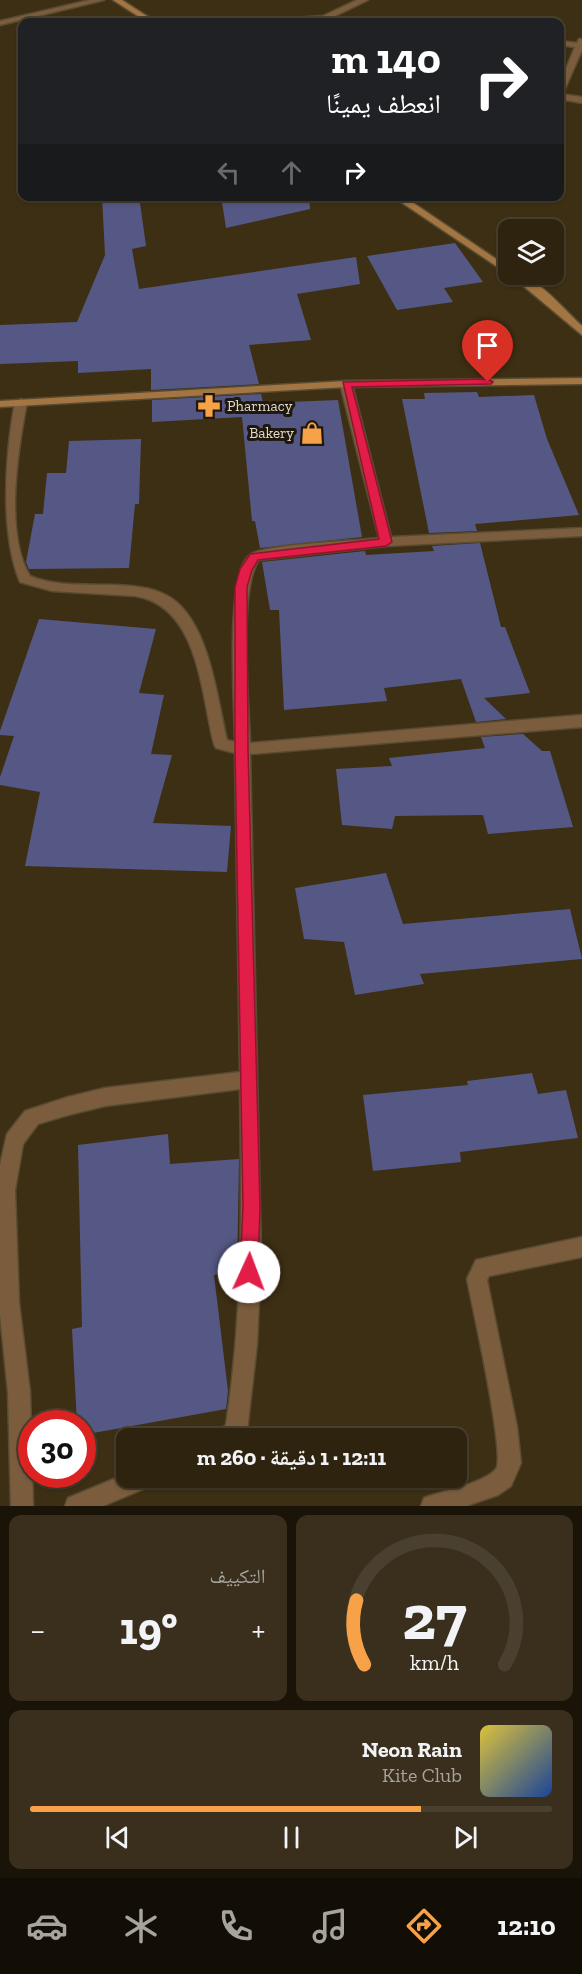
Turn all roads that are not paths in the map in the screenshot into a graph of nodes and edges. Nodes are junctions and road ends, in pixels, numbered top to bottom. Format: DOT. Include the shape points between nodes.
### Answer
graph roads {
  1 [pos="100,0"];
  2 [pos="117,0"];
  3 [pos="364,0"];
  4 [pos="18,18"];
  5 [pos="18,18"];
  6 [pos="146,18"];
  7 [pos="325,18"];
  8 [pos="0,22"];
  9 [pos="564,44"];
  10 [pos="581,44"];
  11 [pos="564,82"];
  12 [pos="564,98"];
  13 [pos="582,100"];
  14 [pos="403,201"];
  15 [pos="498,264"];
  16 [pos="529,285"];
  17 [pos="582,332"];
  18 [pos="582,381"];
  19 [pos="346,384"];
  20 [pos="21,402"];
  21 [pos="0,404"];
  22 [pos="582,532"];
  23 [pos="386,542"];
  24 [pos="582,722"];
  25 [pos="242,749"];
  26 [pos="249,1079"];
  27 [pos="582,1247"];
  28 [pos="236,1428"];
  29 [pos="118,1488"];
  30 [pos="22,1506"];
  31 [pos="76,1506"];
  32 [pos="432,1506"];
  1 -- 4 [label="street"];
  2 -- 6 [label="street"];
  3 -- 7 [label="street"];
  5 -- 8 [label="street"];
  9 -- 10 [label="street"];
  10 -- 11 [label="street"];
  12 -- 13 [label="street"];
  14 -- 15 [label="street"];
  16 -- 17 [label="street"];
  18 -- 19 [label="street"];
  19 -- 20 [label="street"];
  19 -- 23 [label="street"];
  20 -- 21 [label="street"];
  20 -- 25 [label="street" via="7,470 2,523 10,567 25,579 57,586 149,593 167,602 192,636 221,744"];
  22 -- 23 [label="street"];
  23 -- 25 [label="street" via="272,553 255,557 246,569 240,604"];
  24 -- 25 [label="street"];
  25 -- 26 [label="street"];
  26 -- 28 [label="street" via="252,1206 245,1360"];
  26 -- 30 [label="street" via="105,1096 32,1117 14,1140 5,1190 9,1303 19,1392"];
  27 -- 32 [label="street" via="483,1267 477,1279 478,1290 510,1463 503,1478 490,1487"];
  29 -- 31 [label="street"];
}
